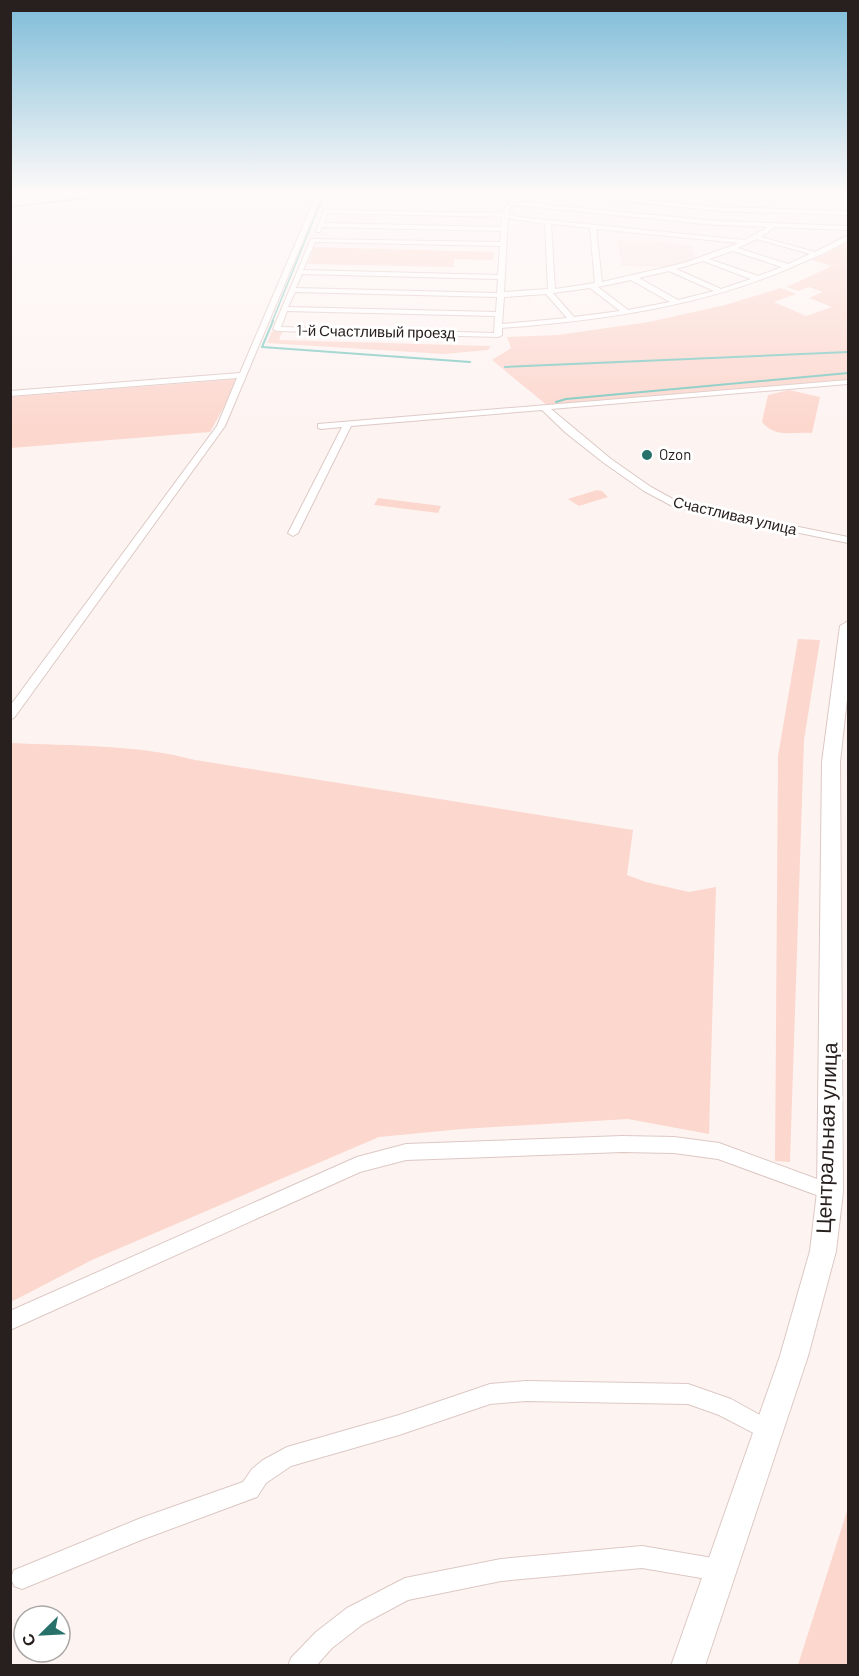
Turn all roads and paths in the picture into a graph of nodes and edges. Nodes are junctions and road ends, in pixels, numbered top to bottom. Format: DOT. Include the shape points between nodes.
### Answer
graph roads {
  1 [pos="287,271"];
  2 [pos="501,271"];
  3 [pos="549,271"];
  4 [pos="595,271"];
  5 [pos="661,271"];
  6 [pos="675,271"];
  7 [pos="737,271"];
  8 [pos="779,271"];
  9 [pos="299,272"];
  10 [pos="501,277"];
  11 [pos="633,278"];
  12 [pos="758,279"];
  13 [pos="595,284"];
  14 [pos="292,290"];
  15 [pos="549,291"];
  16 [pos="720,291"];
  17 [pos="501,294"];
  18 [pos="676,302"];
  19 [pos="284,309"];
  20 [pos="626,312"];
  21 [pos="499,314"];
  22 [pos="573,320"];
  23 [pos="498,330"];
  24 [pos="243,375"];
  25 [pos="849,382"];
  26 [pos="10,394"];
  27 [pos="544,407"];
  28 [pos="348,424"];
  29 [pos="321,426"];
  30 [pos="292,533"];
  31 [pos="849,540"];
  32 [pos="849,626"];
  33 [pos="10,715"];
  34 [pos="830,1192"];
  35 [pos="10,1321"];
  36 [pos="769,1431"];
  37 [pos="719,1570"];
  38 [pos="22,1578"];
  39 [pos="299,1665"];
  40 [pos="688,1665"];
  1 -- 24 [label="street"];
  2 -- 10 [label="street"];
  3 -- 15 [label="street"];
  4 -- 13 [label="street"];
  5 -- 11 [label="street"];
  6 -- 16 [label="street"];
  7 -- 12 [label="street"];
  8 -- 12 [label="street"];
  9 -- 10 [label="street"];
  9 -- 14 [label="street"];
  10 -- 17 [label="street"];
  11 -- 13 [label="street"];
  11 -- 18 [label="street"];
  12 -- 16 [label="street"];
  13 -- 15 [label="street"];
  13 -- 20 [label="street"];
  14 -- 17 [label="street"];
  14 -- 19 [label="street"];
  15 -- 17 [label="street"];
  15 -- 22 [label="street"];
  16 -- 18 [label="street"];
  17 -- 21 [label="street"];
  18 -- 20 [label="street"];
  19 -- 21 [label="street"];
  19 -- 23 [label="street, 1-й Счастливый проезд" via="277,329"];
  20 -- 22 [label="street"];
  21 -- 23 [label="street"];
  22 -- 23 [label="street"];
  24 -- 26 [label="street"];
  24 -- 33 [label="street" via="219,430"];
  25 -- 27 [label="street"];
  27 -- 28 [label="street"];
  27 -- 31 [label="street, Счастливая улица" via="604,457 671,503"];
  28 -- 29 [label="street"];
  28 -- 30 [label="street"];
  32 -- 34 [label="main road, Центральная улица" via="831,762"];
  34 -- 35 [label="street" via="719,1151 674,1145 389,1155 209,1230"];
  34 -- 36 [label="main road, Центральная улица" via="824,1249"];
  36 -- 37 [label="main road, Центральная улица"];
  36 -- 38 [label="street" via="724,1406 688,1394 490,1394 288,1457 259,1476 250,1490"];
  37 -- 39 [label="street" via="642,1557 501,1570 405,1589 355,1616"];
  37 -- 40 [label="main road, Центральная улица"];
}
